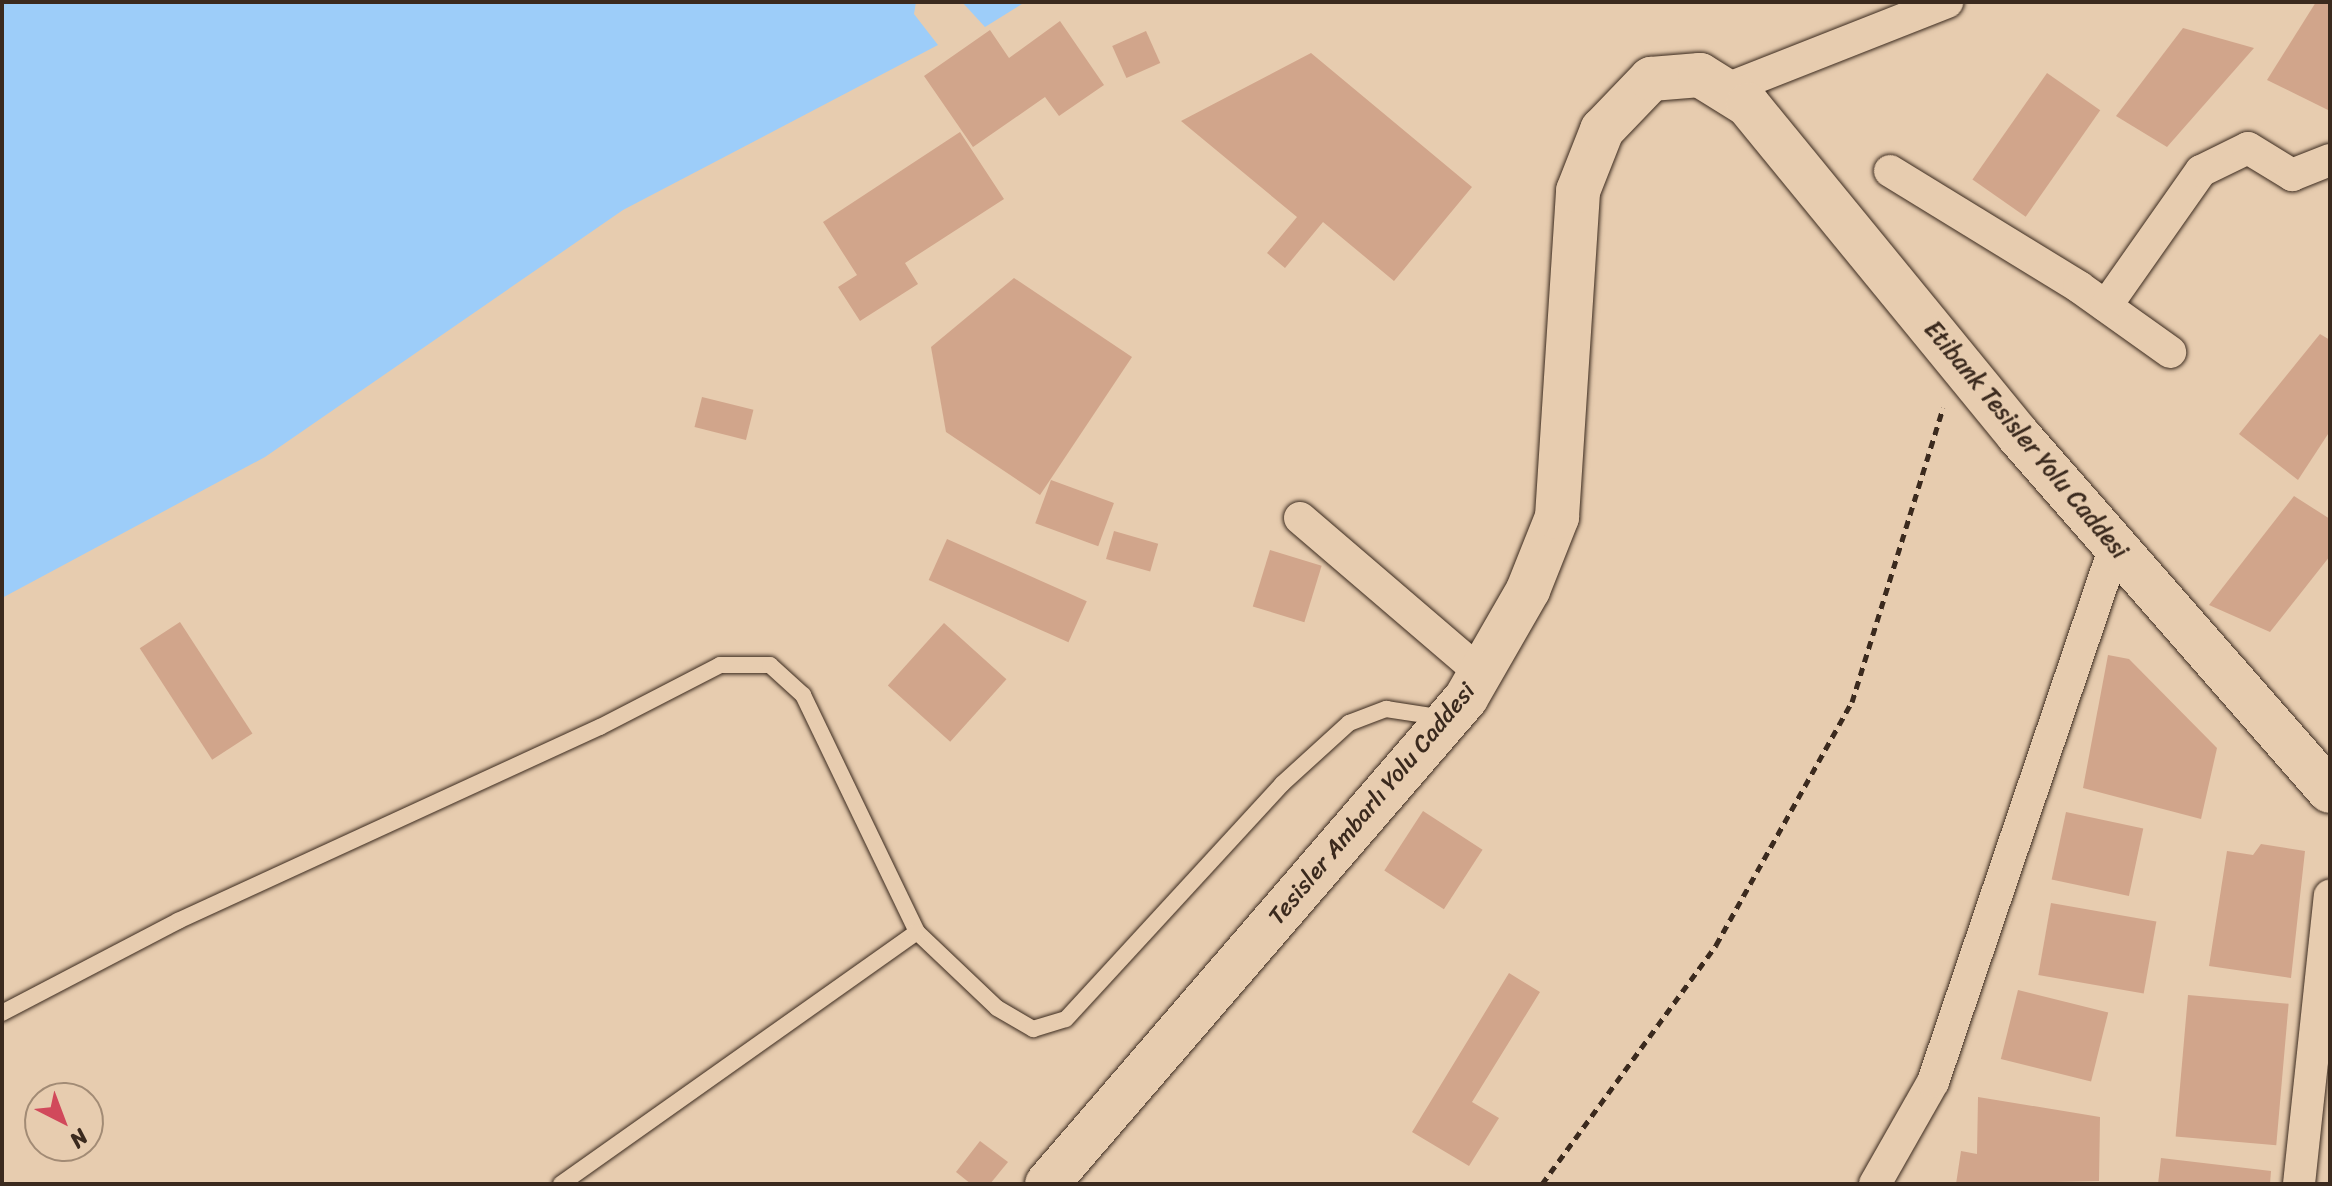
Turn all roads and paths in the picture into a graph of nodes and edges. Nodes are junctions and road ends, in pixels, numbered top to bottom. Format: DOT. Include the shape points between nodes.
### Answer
graph roads {
  1 [pos="1947,2"];
  2 [pos="1724,90"];
  3 [pos="2330,160"];
  4 [pos="1890,171"];
  5 [pos="2106,306"];
  6 [pos="2170,352"];
  7 [pos="1958,361"];
  8 [pos="1300,518"];
  9 [pos="2115,546"];
  10 [pos="1481,673"];
  11 [pos="1449,719"];
  12 [pos="2330,791"];
  13 [pos="2330,896"];
  14 [pos="917,932"];
  15 [pos="2,1013"];
  16 [pos="561,1184"];
  17 [pos="1047,1184"];
  18 [pos="1542,1184"];
  19 [pos="1875,1184"];
  20 [pos="2299,1184"];
  1 -- 2 [label="street"];
  2 -- 7 [label="street, Etibank Tesisler Yolu Caddesi" via="1748,105"];
  2 -- 10 [label="street, Tesisler Ambarlı Yolu Caddesi" via="1700,75 1651,79 1602,130 1578,191 1557,517 1528,590"];
  3 -- 5 [label="street" via="2292,175 2248,148 2201,171"];
  4 -- 5 [label="street"];
  5 -- 6 [label="street"];
  7 -- 9 [label="street, Etibank Tesisler Yolu Caddesi"];
  7 -- 18 [label="path" via="1852,702 1716,945"];
  8 -- 10 [label="street"];
  9 -- 12 [label="street, Etibank Tesisler Yolu Caddesi"];
  9 -- 19 [label="street" via="1933,1082"];
  10 -- 11 [label="street, Tesisler Ambarlı Yolu Caddesi"];
  11 -- 14 [label="lane" via="1386,709 1349,723 1282,784 1066,1019 1033,1029 997,1008"];
  11 -- 17 [label="street, Tesisler Ambarlı Yolu Caddesi"];
  13 -- 20 [label="street"];
  14 -- 15 [label="lane" via="803,695 770,665 720,665 600,727 178,921"];
  14 -- 16 [label="lane"];
}
